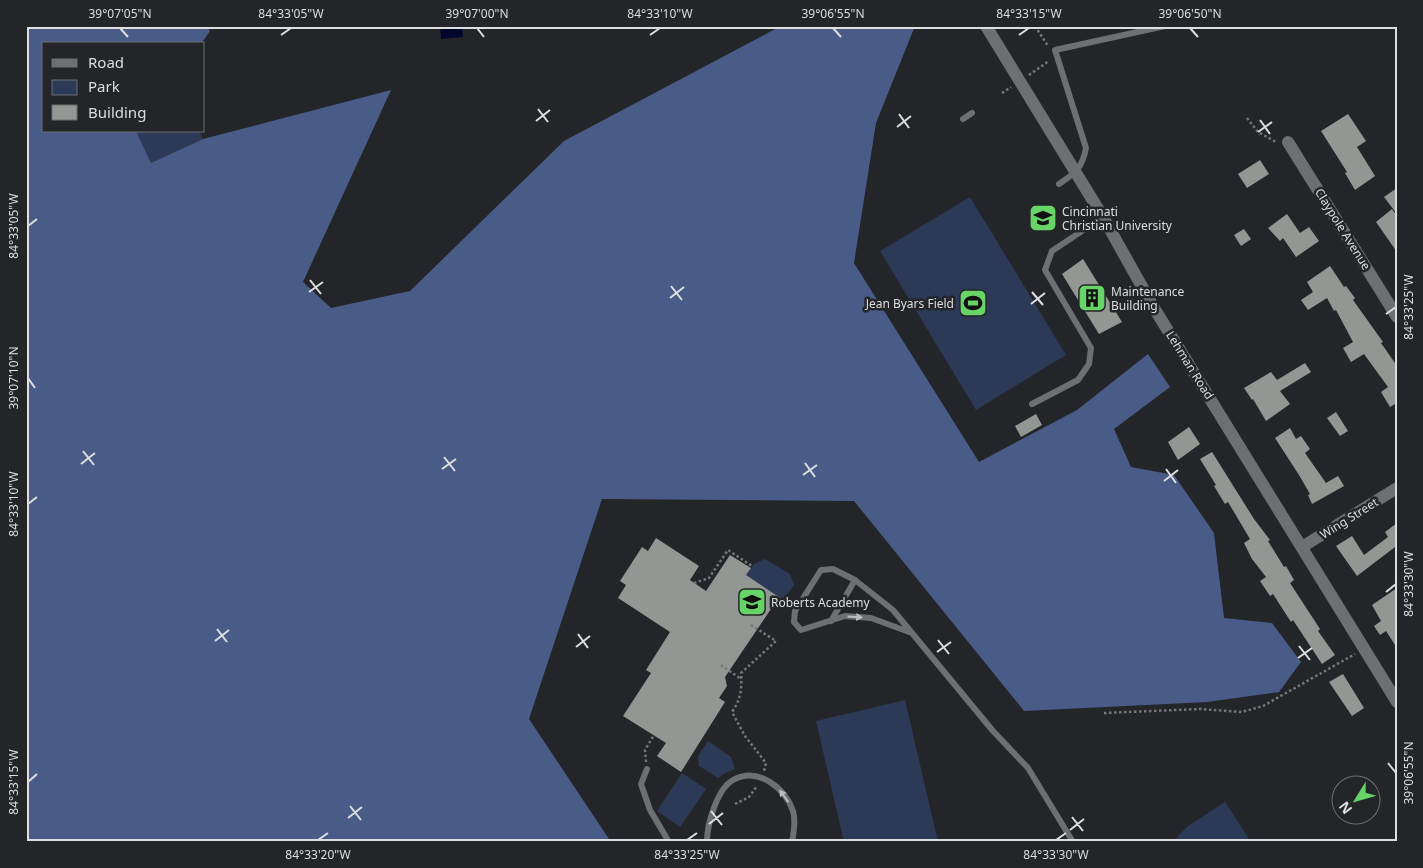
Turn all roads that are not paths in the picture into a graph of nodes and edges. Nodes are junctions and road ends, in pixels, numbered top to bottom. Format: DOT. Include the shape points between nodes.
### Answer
graph roads {
  1 [pos="986,26"];
  2 [pos="1165,26"];
  3 [pos="972,113"];
  4 [pos="964,119"];
  5 [pos="1282,142"];
  6 [pos="1076,172"];
  7 [pos="1059,184"];
  8 [pos="1103,217"];
  9 [pos="1397,317"];
  10 [pos="1032,404"];
  11 [pos="1397,488"];
  12 [pos="1302,548"];
  13 [pos="855,580"];
  14 [pos="830,621"];
  15 [pos="912,633"];
  16 [pos="1397,702"];
  17 [pos="647,769"];
  18 [pos="669,842"];
  19 [pos="707,842"];
  20 [pos="792,842"];
  21 [pos="1073,842"];
  1 -- 6 [label="street, Lehman Road"];
  2 -- 6 [label="lane" via="1055,50 1086,148 1084,161"];
  3 -- 4 [label="lane"];
  5 -- 9 [label="street, Claypole Avenue"];
  6 -- 7 [label="lane"];
  6 -- 8 [label="street, Lehman Road"];
  8 -- 10 [label="lane" via="1052,250 1045,270 1091,348 1089,364 1078,380"];
  8 -- 12 [label="street, Lehman Road" via="1154,308"];
  11 -- 12 [label="street, Wing Street"];
  12 -- 16 [label="street, Lehman Road"];
  13 -- 14 [label="lane"];
  13 -- 14 [label="lane" via="833,568 821,570 795,611 794,622 801,630"];
  13 -- 15 [label="lane" via="893,610"];
  14 -- 15 [label="lane, one-way" via="845,616 871,618"];
  15 -- 21 [label="lane" via="1028,768"];
  17 -- 18 [label="lane" via="641,784 650,810"];
  20 -- 19 [label="lane, one-way" via="793,813 788,800 777,786 762,777 745,776 725,786 718,798 707,829"];
}
